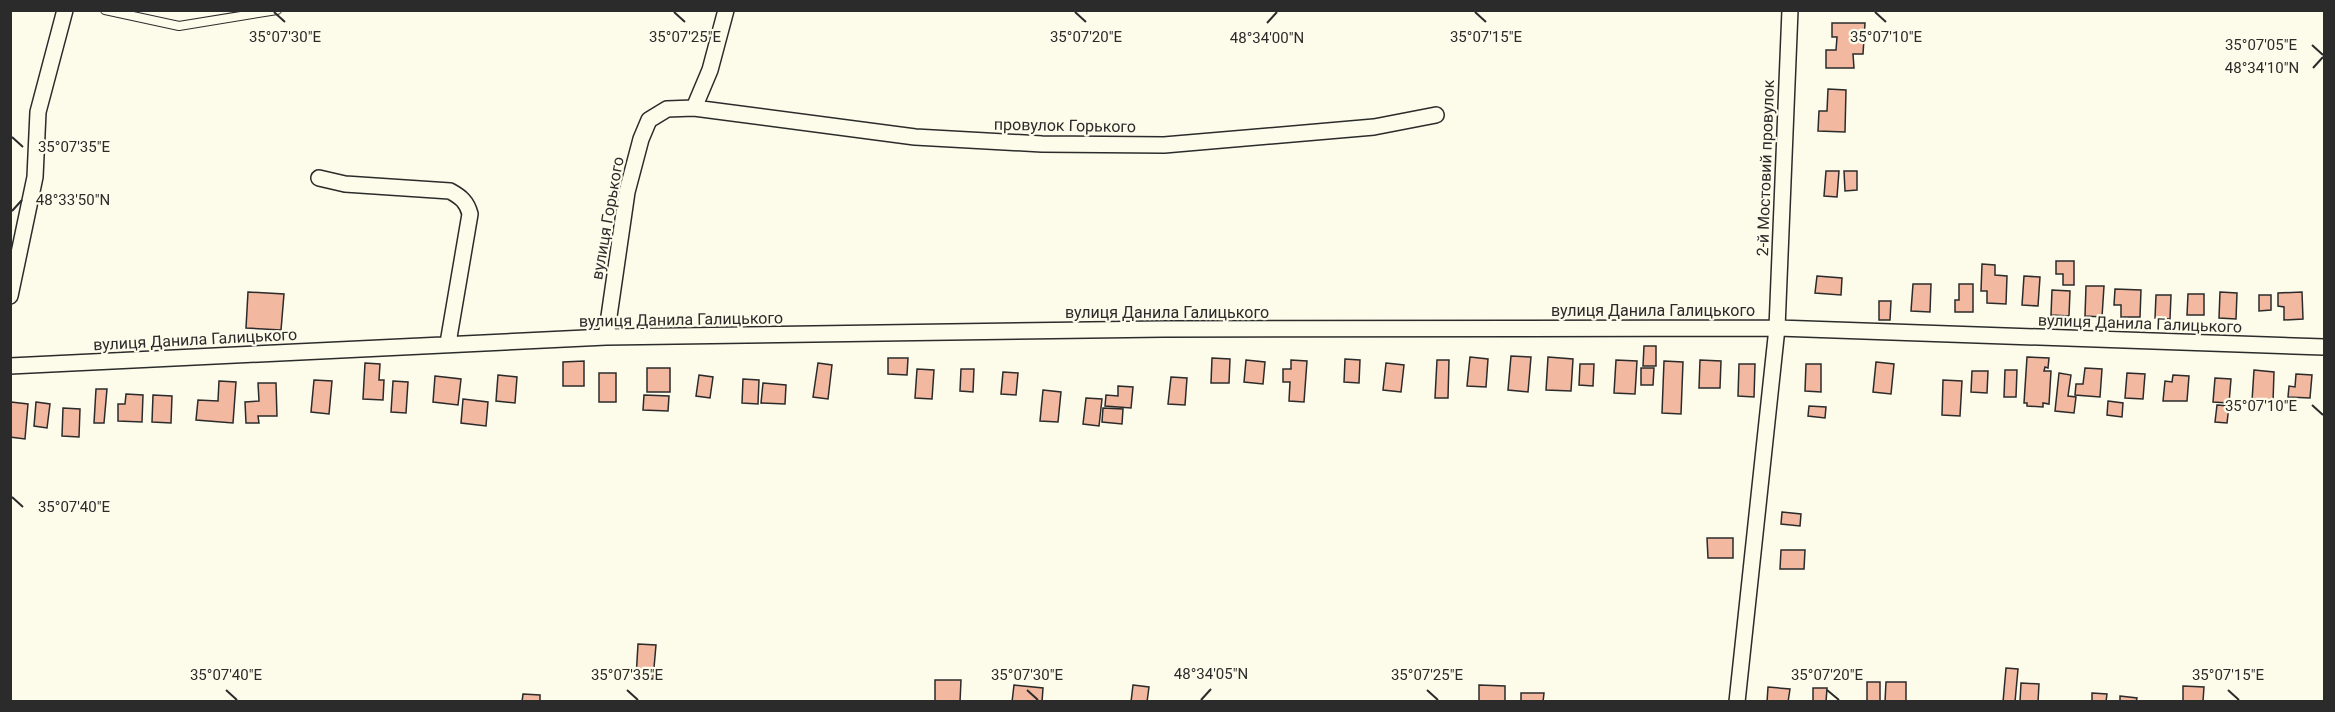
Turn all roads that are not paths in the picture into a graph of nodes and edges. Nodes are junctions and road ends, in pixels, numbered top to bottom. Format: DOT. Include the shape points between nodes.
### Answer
graph roads {
  1 [pos="65,10"];
  2 [pos="105,10"];
  3 [pos="277,10"];
  4 [pos="726,10"];
  5 [pos="1790,10"];
  6 [pos="694,108"];
  7 [pos="1436,115"];
  8 [pos="319,178"];
  9 [pos="10,296"];
  10 [pos="1777,328"];
  11 [pos="606,337"];
  12 [pos="448,343"];
  13 [pos="2325,347"];
  14 [pos="10,366"];
  15 [pos="1737,702"];
  1 -- 9 [label="street" via="38,112 35,177"];
  2 -- 3 [label="lane" via="179,26"];
  4 -- 6 [label="street" via="710,70"];
  5 -- 10 [label="street, 2-й Мостовий провулок"];
  6 -- 7 [label="street, провулок Горького" via="915,136 1053,144 1164,145 1374,127"];
  6 -- 11 [label="street, вулиця Горького" via="667,109 649,120 641,139 627,192"];
  8 -- 12 [label="street" via="345,184 450,191 468,205 470,214"];
  10 -- 11 [label="street, вулиця Данила Галицького" via="1163,329"];
  10 -- 13 [label="street, вулиця Данила Галицького"];
  10 -- 15 [label="street, 2-й Мостовий провулок"];
  11 -- 12 [label="street, вулиця Данила Галицького"];
  12 -- 14 [label="street, вулиця Данила Галицького"];
}
